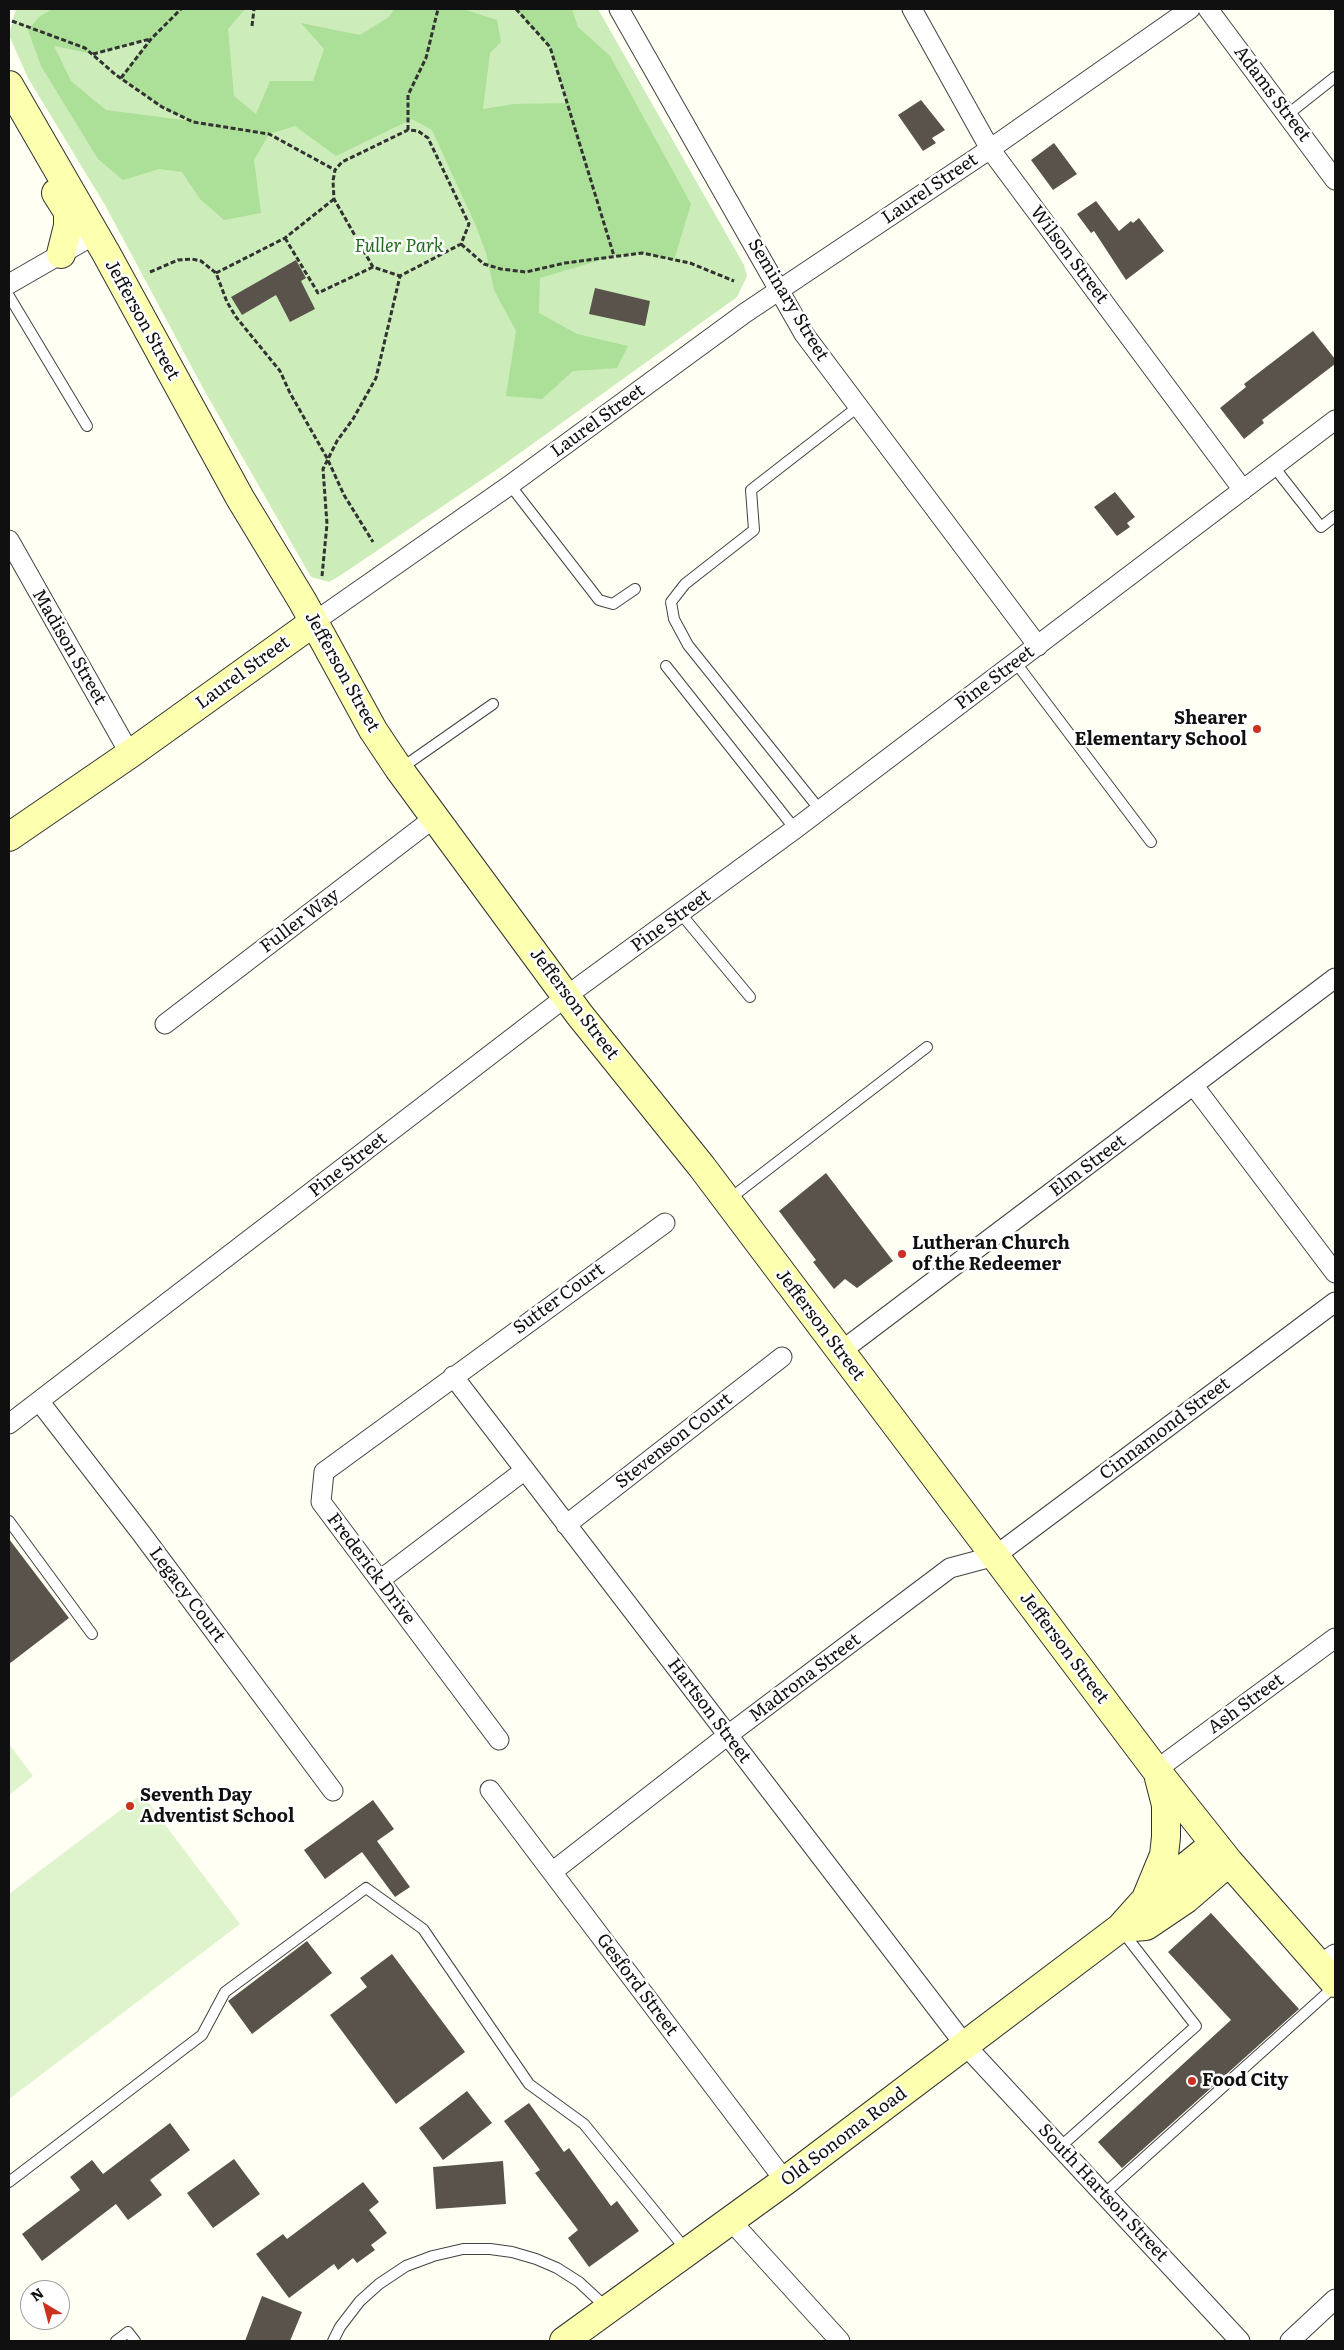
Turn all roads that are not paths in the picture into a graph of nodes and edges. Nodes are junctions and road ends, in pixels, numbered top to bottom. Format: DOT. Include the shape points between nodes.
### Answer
graph roads {
  1 [pos="619,9"];
  2 [pos="912,9"];
  3 [pos="1190,9"];
  4 [pos="1208,9"];
  5 [pos="1335,77"];
  6 [pos="12,101"];
  7 [pos="1287,115"];
  8 [pos="39,140"];
  9 [pos="990,149"];
  10 [pos="1335,180"];
  11 [pos="94,236"];
  12 [pos="61,254"];
  13 [pos="9,284"];
  14 [pos="781,290"];
  15 [pos="9,296"];
  16 [pos="859,406"];
  17 [pos="1335,420"];
  18 [pos="87,426"];
  19 [pos="1274,467"];
  20 [pos="510,485"];
  21 [pos="1243,490"];
  22 [pos="1335,516"];
  23 [pos="9,540"];
  24 [pos="634,589"];
  25 [pos="314,622"];
  26 [pos="1038,646"];
  27 [pos="1016,663"];
  28 [pos="666,666"];
  29 [pos="492,704"];
  30 [pos="130,754"];
  31 [pos="399,769"];
  32 [pos="820,810"];
  33 [pos="434,818"];
  34 [pos="795,829"];
  35 [pos="9,837"];
  36 [pos="1151,842"];
  37 [pos="681,914"];
  38 [pos="1335,978"];
  39 [pos="568,996"];
  40 [pos="750,998"];
  41 [pos="165,1024"];
  42 [pos="927,1047"];
  43 [pos="1194,1086"];
  44 [pos="727,1200"];
  45 [pos="665,1223"];
  46 [pos="1335,1273"];
  47 [pos="1335,1302"];
  48 [pos="840,1352"];
  49 [pos="782,1357"];
  50 [pos="452,1376"];
  51 [pos="39,1401"];
  52 [pos="9,1424"];
  53 [pos="525,1470"];
  54 [pos="9,1521"];
  55 [pos="566,1524"];
  56 [pos="995,1556"];
  57 [pos="380,1580"];
  58 [pos="92,1634"];
  59 [pos="1335,1638"];
  60 [pos="728,1736"];
  61 [pos="499,1740"];
  62 [pos="1156,1770"];
  63 [pos="490,1790"];
  64 [pos="333,1791"];
  65 [pos="1222,1853"];
  66 [pos="552,1872"];
  67 [pos="1145,1900"];
  68 [pos="1120,1928"];
  69 [pos="1331,1972"];
  70 [pos="965,2045"];
  71 [pos="1060,2147"];
  72 [pos="785,2181"];
  73 [pos="9,2182"];
  74 [pos="1104,2194"];
  75 [pos="731,2221"];
  76 [pos="688,2252"];
  77 [pos="1335,2299"];
  78 [pos="609,2310"];
  79 [pos="116,2341"];
  80 [pos="135,2341"];
  81 [pos="333,2341"];
  82 [pos="564,2341"];
  83 [pos="840,2341"];
  84 [pos="1240,2341"];
  85 [pos="1290,2341"];
  1 -- 14 [label="street, Seminary Street"];
  2 -- 9 [label="street, Wilson Street"];
  3 -- 9 [label="street, Laurel Street"];
  4 -- 7 [label="street, Adams Street"];
  5 -- 7 [label="lane"];
  6 -- 8 [label="main road, Jefferson Street"];
  7 -- 10 [label="street, Adams Street"];
  8 -- 11 [label="main road, Jefferson Street"];
  8 -- 12 [label="main road" via="37,159 68,212"];
  9 -- 14 [label="street, Laurel Street"];
  9 -- 21 [label="street, Wilson Street"];
  11 -- 12 [label="street"];
  11 -- 25 [label="main road, Jefferson Street" via="240,498"];
  12 -- 13 [label="street"];
  14 -- 16 [label="street, Seminary Street" via="804,334"];
  14 -- 20 [label="street, Laurel Street"];
  15 -- 18 [label="lane"];
  16 -- 26 [label="street, Seminary Street"];
  16 -- 32 [label="lane" via="751,490 754,530 686,584 671,602 674,619 688,645"];
  17 -- 19 [label="street, Pine Street"];
  19 -- 21 [label="street, Pine Street"];
  19 -- 22 [label="lane" via="1321,527"];
  20 -- 24 [label="lane" via="599,600 613,604"];
  20 -- 25 [label="street, Laurel Street"];
  21 -- 26 [label="street, Pine Street"];
  23 -- 30 [label="street, Madison Street"];
  25 -- 30 [label="main road, Laurel Street"];
  25 -- 31 [label="main road, Jefferson Street" via="373,730"];
  26 -- 27 [label="street, Pine Street"];
  27 -- 32 [label="street, Pine Street"];
  27 -- 36 [label="lane"];
  28 -- 34 [label="lane"];
  29 -- 31 [label="lane"];
  30 -- 35 [label="main road, Laurel Street"];
  31 -- 33 [label="main road, Jefferson Street"];
  32 -- 34 [label="street, Pine Street"];
  33 -- 39 [label="main road, Jefferson Street"];
  33 -- 41 [label="street, Fuller Way"];
  34 -- 37 [label="street, Pine Street"];
  37 -- 39 [label="street, Pine Street"];
  37 -- 40 [label="lane"];
  38 -- 43 [label="street, Elm Street"];
  39 -- 44 [label="main road, Jefferson Street"];
  39 -- 51 [label="street, Pine Street"];
  42 -- 44 [label="lane"];
  43 -- 46 [label="street"];
  43 -- 48 [label="street, Elm Street"];
  44 -- 48 [label="main road, Jefferson Street"];
  45 -- 50 [label="street, Sutter Court"];
  47 -- 56 [label="street, Cinnamond Street"];
  48 -- 56 [label="main road, Jefferson Street"];
  49 -- 55 [label="street, Stevenson Court"];
  50 -- 53 [label="street, Hartson Street"];
  50 -- 57 [label="street, Frederick Drive" via="324,1472 321,1502"];
  51 -- 52 [label="street, Pine Street"];
  51 -- 64 [label="street, Legacy Court"];
  53 -- 55 [label="street, Hartson Street"];
  53 -- 57 [label="street"];
  54 -- 58 [label="lane"];
  55 -- 60 [label="street, Hartson Street"];
  56 -- 60 [label="street, Madrona Street" via="950,1568"];
  56 -- 62 [label="main road, Jefferson Street"];
  57 -- 61 [label="street, Frederick Drive"];
  59 -- 62 [label="street, Ash Street"];
  60 -- 66 [label="street, Madrona Street"];
  60 -- 70 [label="street, Hartson Street"];
  62 -- 65 [label="main road, Jefferson Street"];
  62 -- 67 [label="main road" via="1164,1791 1166,1838 1164,1855"];
  63 -- 66 [label="street, Gesford Street"];
  65 -- 67 [label="main road, Old Sonoma Road"];
  65 -- 68 [label="main road" via="1186,1899 1146,1926"];
  65 -- 69 [label="main road, Jefferson Street"];
  66 -- 72 [label="street, Gesford Street"];
  67 -- 68 [label="main road, Old Sonoma Road"];
  68 -- 70 [label="main road, Old Sonoma Road"];
  68 -- 71 [label="lane" via="1196,2026"];
  69 -- 74 [label="lane"];
  70 -- 71 [label="street, South Hartson Street"];
  70 -- 72 [label="main road, Old Sonoma Road"];
  71 -- 74 [label="street, South Hartson Street"];
  72 -- 75 [label="main road, Old Sonoma Road"];
  73 -- 76 [label="lane" via="202,2035 225,1992 366,1888 423,1929 529,2084 584,2124"];
  74 -- 84 [label="street, South Hartson Street"];
  75 -- 76 [label="main road, Old Sonoma Road"];
  75 -- 83 [label="street"];
  76 -- 78 [label="main road, Old Sonoma Road"];
  77 -- 85 [label="street"];
  78 -- 81 [label="lane" via="579,2282 536,2259 512,2252 463,2249 406,2266 379,2284 360,2301"];
  78 -- 82 [label="main road, Old Sonoma Road"];
  79 -- 80 [label="lane" via="128,2332"];
}
